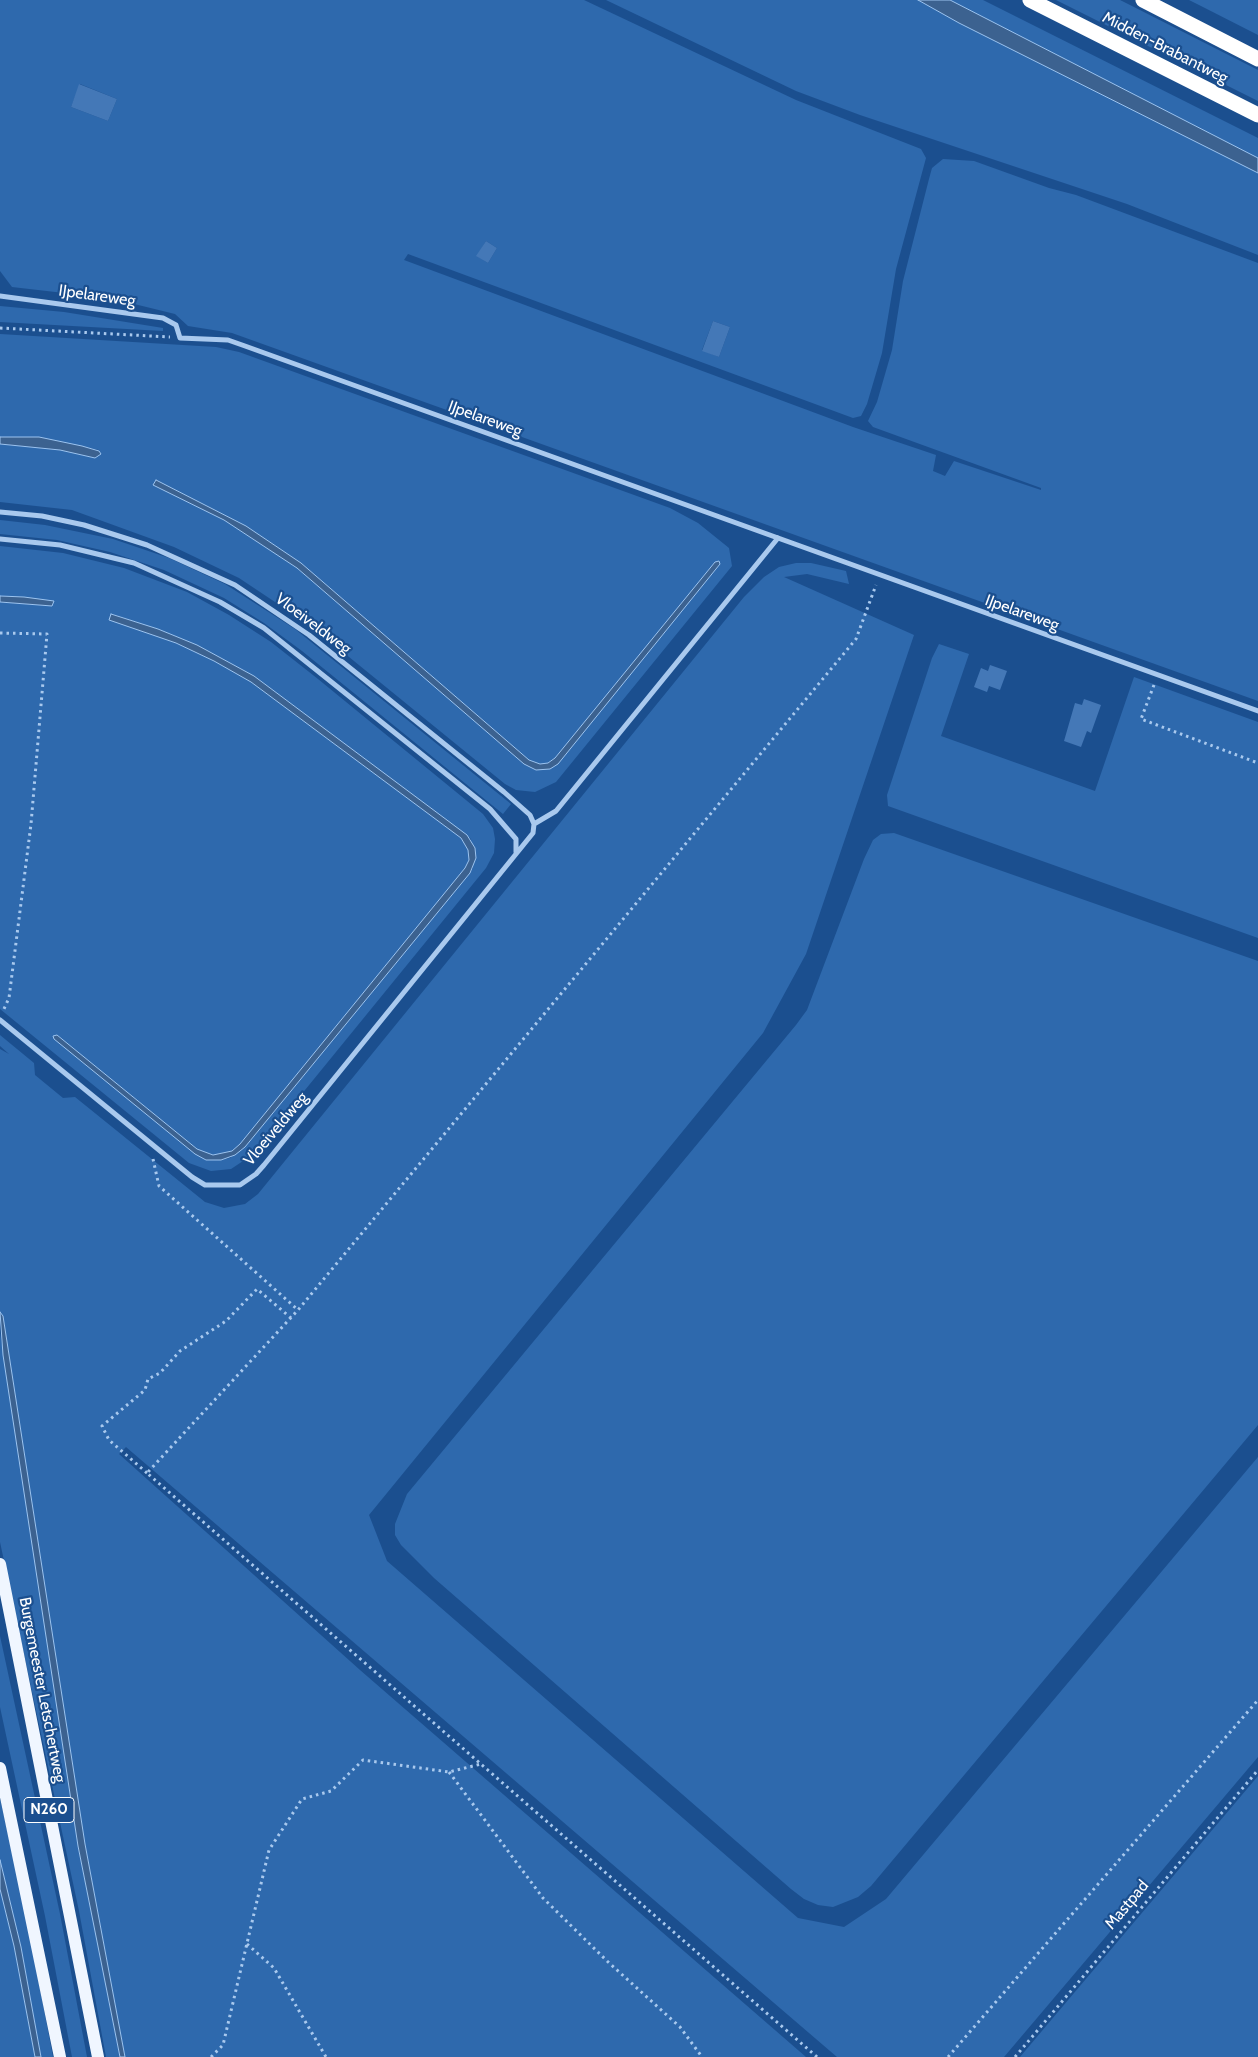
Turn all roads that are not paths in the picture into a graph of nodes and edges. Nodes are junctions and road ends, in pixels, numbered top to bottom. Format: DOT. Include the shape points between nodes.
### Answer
graph roads {
  1 [pos="1030,0"];
  2 [pos="1143,0"];
  3 [pos="1258,59"];
  4 [pos="1258,115"];
  5 [pos="0,296"];
  6 [pos="0,512"];
  7 [pos="778,538"];
  8 [pos="0,539"];
  9 [pos="1258,711"];
  10 [pos="534,824"];
  11 [pos="516,853"];
  12 [pos="0,1020"];
  13 [pos="0,1564"];
  14 [pos="0,1768"];
  15 [pos="60,2057"];
  16 [pos="98,2057"];
  1 -- 4 [label="highway, Midden-Brabantweg"];
  2 -- 3 [label="highway, Midden-Brabantweg"];
  5 -- 7 [label="street, IJpelareweg" via="163,318 176,325 180,338 228,340"];
  6 -- 10 [label="street, Vloeiveldweg" via="75,523 147,545 235,585 309,635 504,792 530,815"];
  7 -- 9 [label="street, IJpelareweg"];
  7 -- 10 [label="street" via="556,811"];
  8 -- 11 [label="street, Vloeiveldweg" via="60,545 134,563 220,602 264,628 490,809 516,840"];
  10 -- 11 [label="street, Vloeiveldweg" via="533,833"];
  11 -- 12 [label="street, Vloeiveldweg" via="256,1174 240,1185 205,1185 192,1177"];
  13 -- 16 [label="main road, Burgemeester Letschertweg / N260"];
  14 -- 15 [label="main road, N260"];
}
